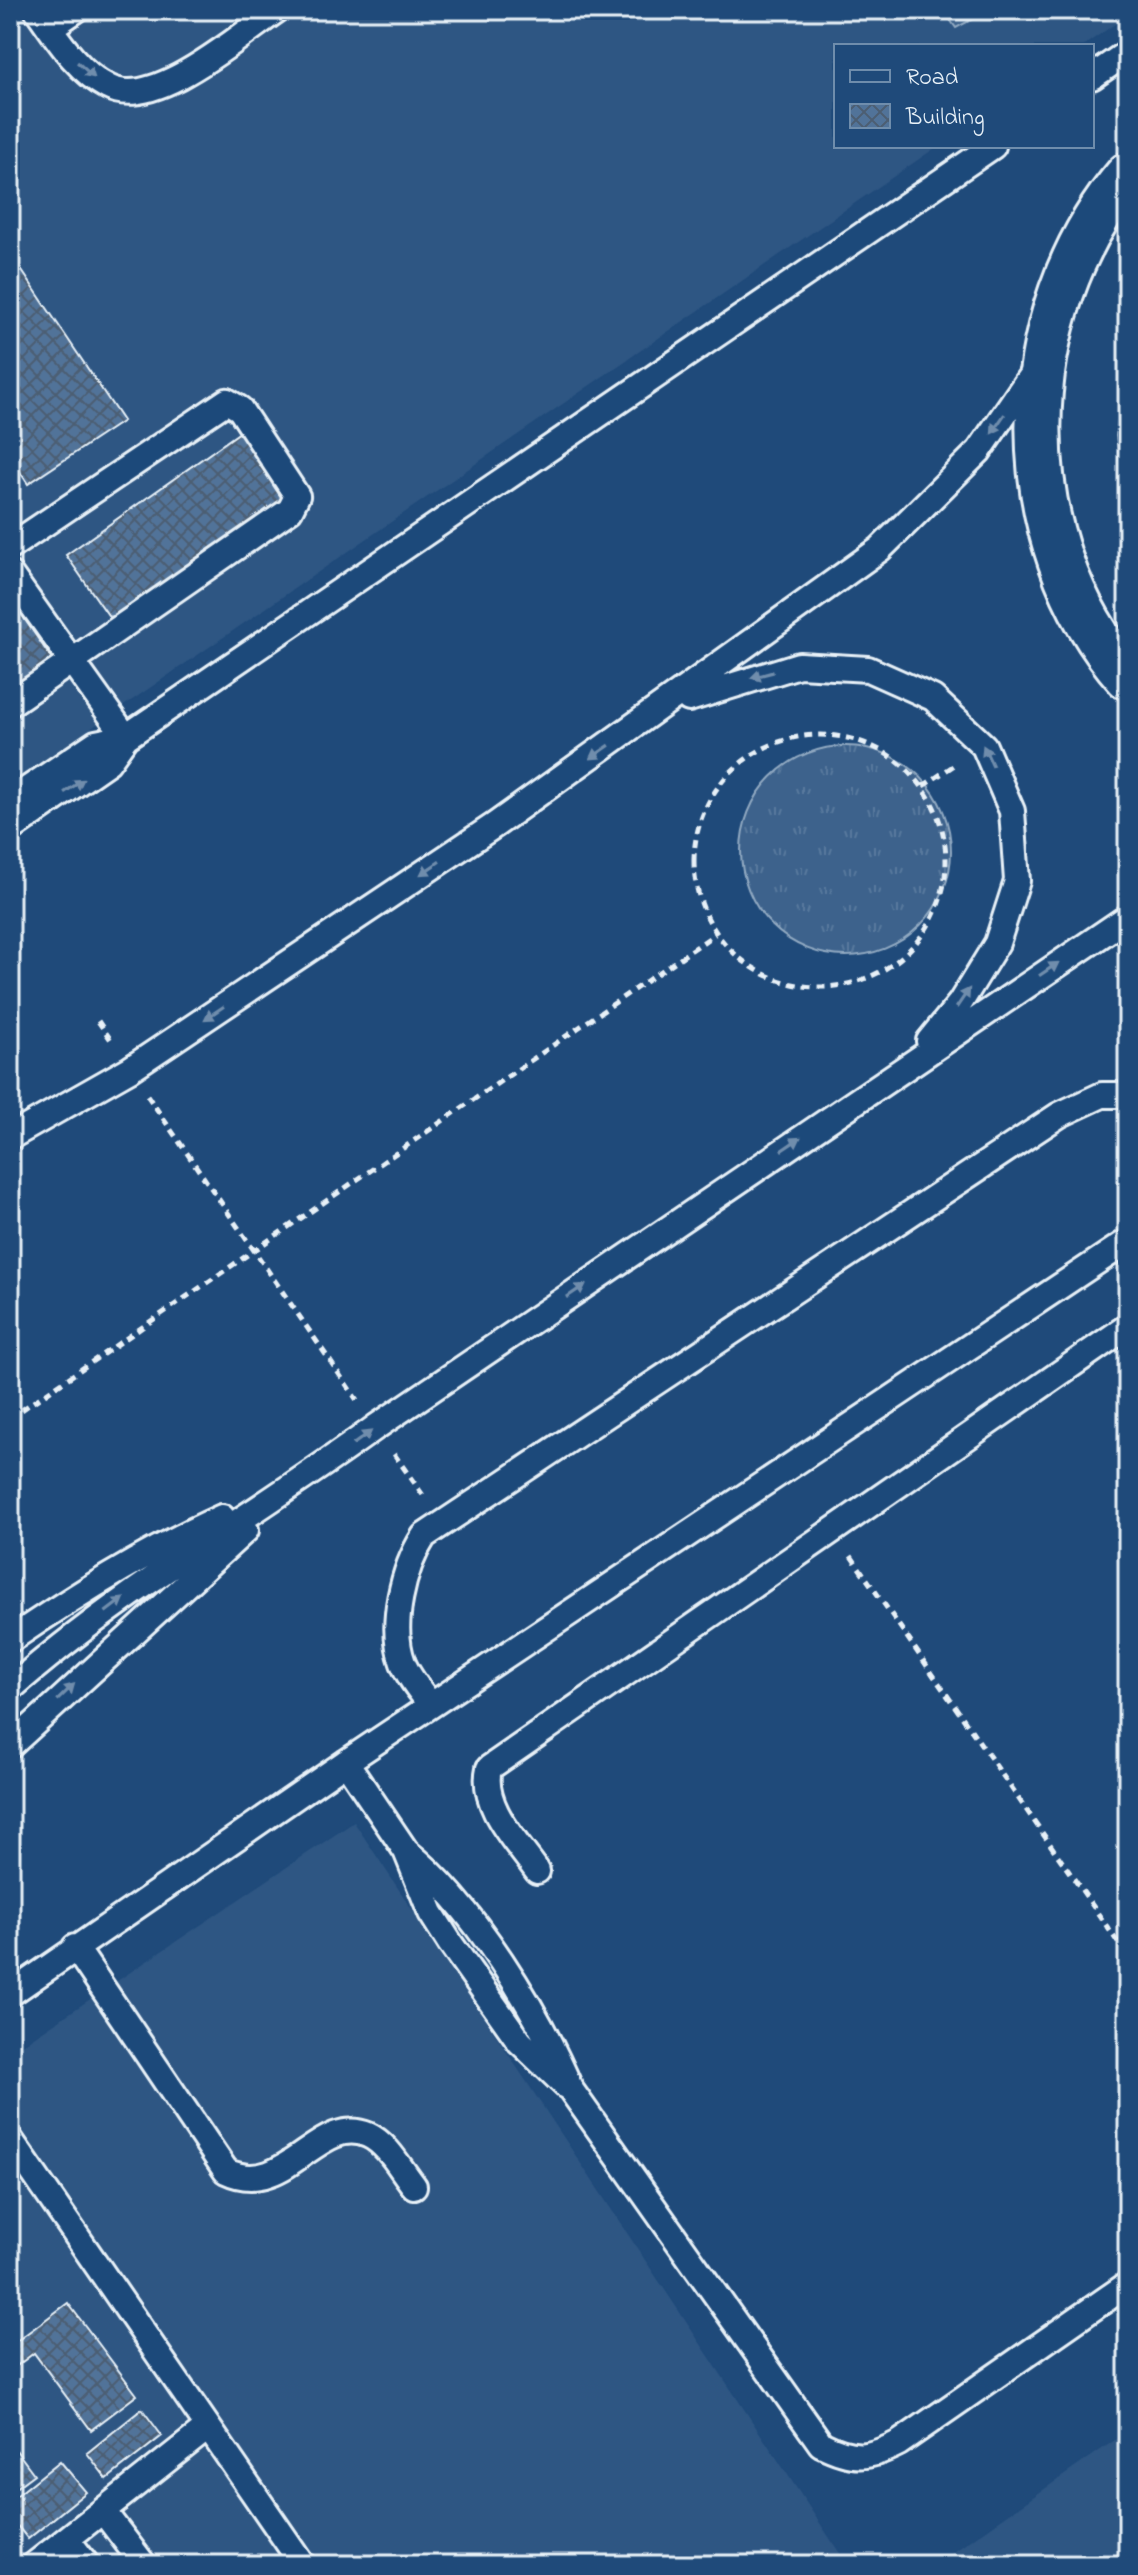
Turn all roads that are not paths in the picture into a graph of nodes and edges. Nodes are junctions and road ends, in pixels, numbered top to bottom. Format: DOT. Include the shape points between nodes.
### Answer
graph roads {
  1 [pos="76,10"];
  2 [pos="277,10"];
  3 [pos="44,19"];
  4 [pos="1128,52"];
  5 [pos="1094,76"];
  6 [pos="990,148"];
  7 [pos="1128,175"];
  8 [pos="1042,360"];
  9 [pos="10,547"];
  10 [pos="10,574"];
  11 [pos="72,661"];
  12 [pos="1128,677"];
  13 [pos="10,704"];
  14 [pos="664,707"];
  15 [pos="126,737"];
  16 [pos="10,801"];
  17 [pos="10,830"];
  18 [pos="1128,917"];
  19 [pos="915,1059"];
  20 [pos="1128,1095"];
  21 [pos="10,1137"];
  22 [pos="1128,1241"];
  23 [pos="1128,1326"];
  24 [pos="299,1484"];
  25 [pos="10,1640"];
  26 [pos="10,1689"];
  27 [pos="431,1705"];
  28 [pos="10,1746"];
  29 [pos="346,1762"];
  30 [pos="537,1871"];
  31 [pos="75,1947"];
  32 [pos="10,1994"];
  33 [pos="10,2139"];
  34 [pos="414,2186"];
  35 [pos="1128,2284"];
  36 [pos="206,2429"];
  37 [pos="103,2511"];
  38 [pos="67,2539"];
  39 [pos="34,2565"];
  40 [pos="87,2565"];
  41 [pos="144,2565"];
  42 [pos="303,2565"];
  1 -- 3 [label="lane"];
  3 -- 2 [label="lane, one-way" via="90,75 111,89 137,92 162,86"];
  4 -- 5 [label="lane"];
  6 -- 15 [label="lane"];
  7 -- 8 [label="main road" via="1107,199 1065,276"];
  8 -- 12 [label="main road" via="1037,461 1059,560 1105,651"];
  8 -- 14 [label="lane, one-way" via="979,451 880,549"];
  9 -- 11 [label="lane" via="227,401 235,403 294,488 297,496 290,510"];
  10 -- 11 [label="lane"];
  11 -- 13 [label="lane"];
  11 -- 15 [label="lane"];
  19 -- 14 [label="lane, one-way" via="960,1003 997,943 1017,881 1012,811 984,746 933,698 868,669 799,665"];
  14 -- 21 [label="lane, one-way" via="130,1069"];
  15 -- 16 [label="lane" via="96,743"];
  17 -- 15 [label="lane, one-way" via="108,762"];
  19 -- 18 [label="lane, one-way"];
  24 -- 19 [label="lane, one-way"];
  20 -- 27 [label="lane" via="1102,1095 1059,1115 424,1536 402,1581 399,1637 403,1662"];
  22 -- 27 [label="lane"];
  23 -- 30 [label="lane" via="489,1768 488,1799"];
  24 -- 25 [label="lane" via="184,1534"];
  26 -- 24 [label="lane, one-way" via="165,1568"];
  28 -- 24 [label="lane, one-way"];
  27 -- 29 [label="lane"];
  29 -- 31 [label="lane"];
  29 -- 35 [label="lane" via="406,1851 429,1869 474,1925 542,2027 571,2090 821,2444 843,2455 873,2456 899,2443"];
  31 -- 32 [label="lane"];
  31 -- 34 [label="lane" via="226,2171 243,2180 263,2178 337,2134 353,2132 382,2145"];
  33 -- 36 [label="lane"];
  36 -- 37 [label="lane"];
  36 -- 42 [label="lane"];
  37 -- 38 [label="lane"];
  37 -- 41 [label="lane"];
  38 -- 39 [label="lane"];
  38 -- 40 [label="lane"];
}
